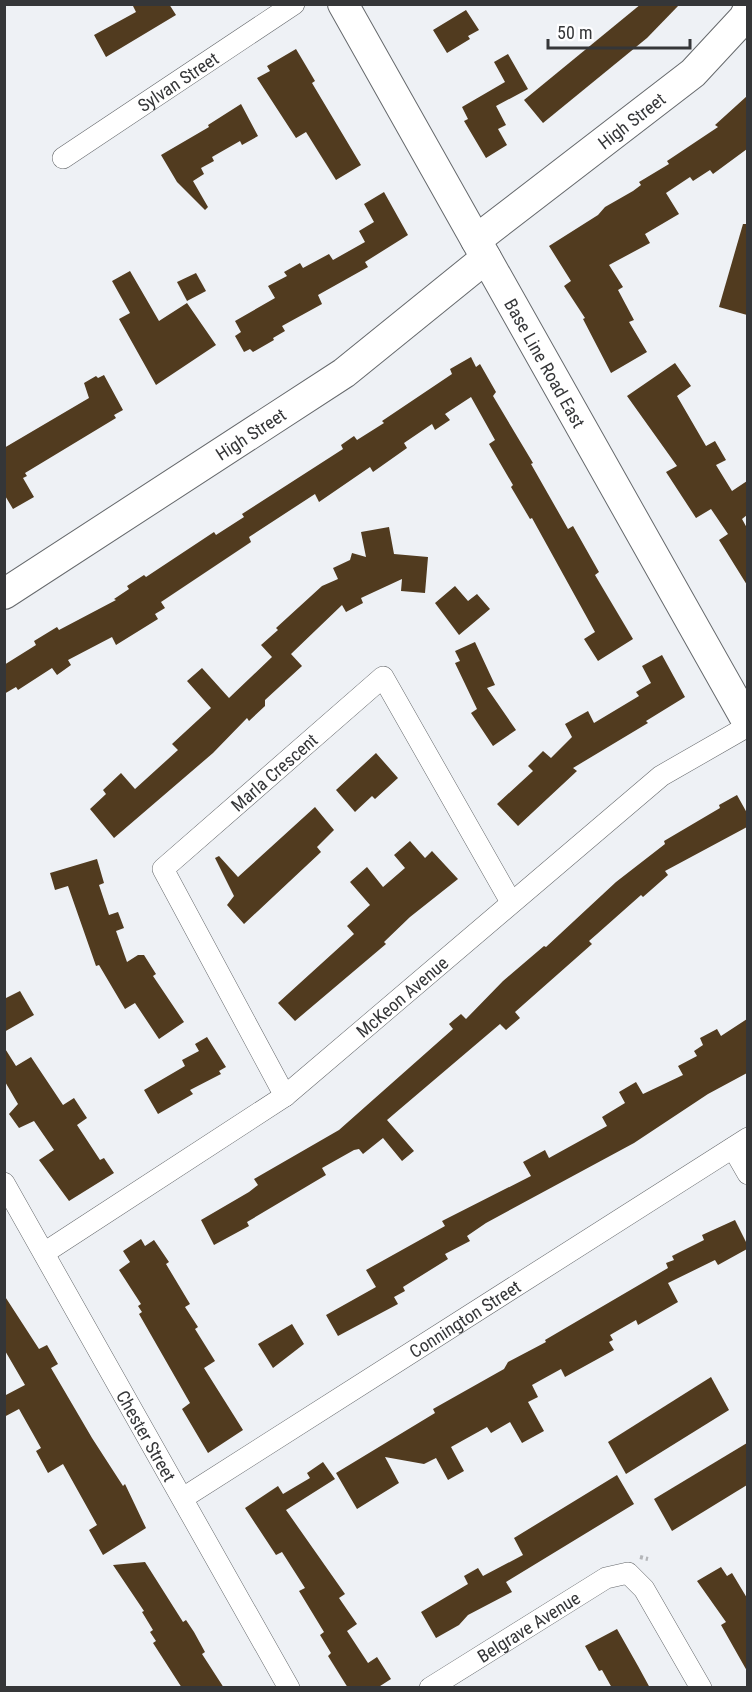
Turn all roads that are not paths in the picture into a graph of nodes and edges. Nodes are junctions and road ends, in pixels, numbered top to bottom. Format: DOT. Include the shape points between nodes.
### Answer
graph roads {
  1 [pos="294,4"];
  2 [pos="343,4"];
  3 [pos="747,10"];
  4 [pos="63,158"];
  5 [pos="481,249"];
  6 [pos="4,594"];
  7 [pos="747,724"];
  8 [pos="511,902"];
  9 [pos="285,1096"];
  10 [pos="740,1143"];
  11 [pos="747,1174"];
  12 [pos="4,1183"];
  13 [pos="44,1253"];
  14 [pos="183,1498"];
  15 [pos="289,1688"];
  16 [pos="430,1688"];
  17 [pos="701,1688"];
  1 -- 4 [label="street, Sylvan Street"];
  2 -- 5 [label="street, Base Line Road East"];
  3 -- 5 [label="street, High Street" via="693,74"];
  5 -- 6 [label="street, High Street" via="344,373"];
  5 -- 7 [label="street, Base Line Road East"];
  7 -- 8 [label="street, McKeon Avenue" via="661,776"];
  8 -- 9 [label="street, McKeon Avenue"];
  8 -- 9 [label="street, Marla Crescent" via="383,677 163,869"];
  9 -- 13 [label="street, McKeon Avenue"];
  10 -- 11 [label="street"];
  10 -- 14 [label="street, Connington Street"];
  12 -- 13 [label="street, Chester Street"];
  13 -- 14 [label="street, Chester Street"];
  14 -- 15 [label="street, Chester Street"];
  16 -- 17 [label="street, Belgrave Avenue" via="606,1578 628,1573 644,1589"];
}
